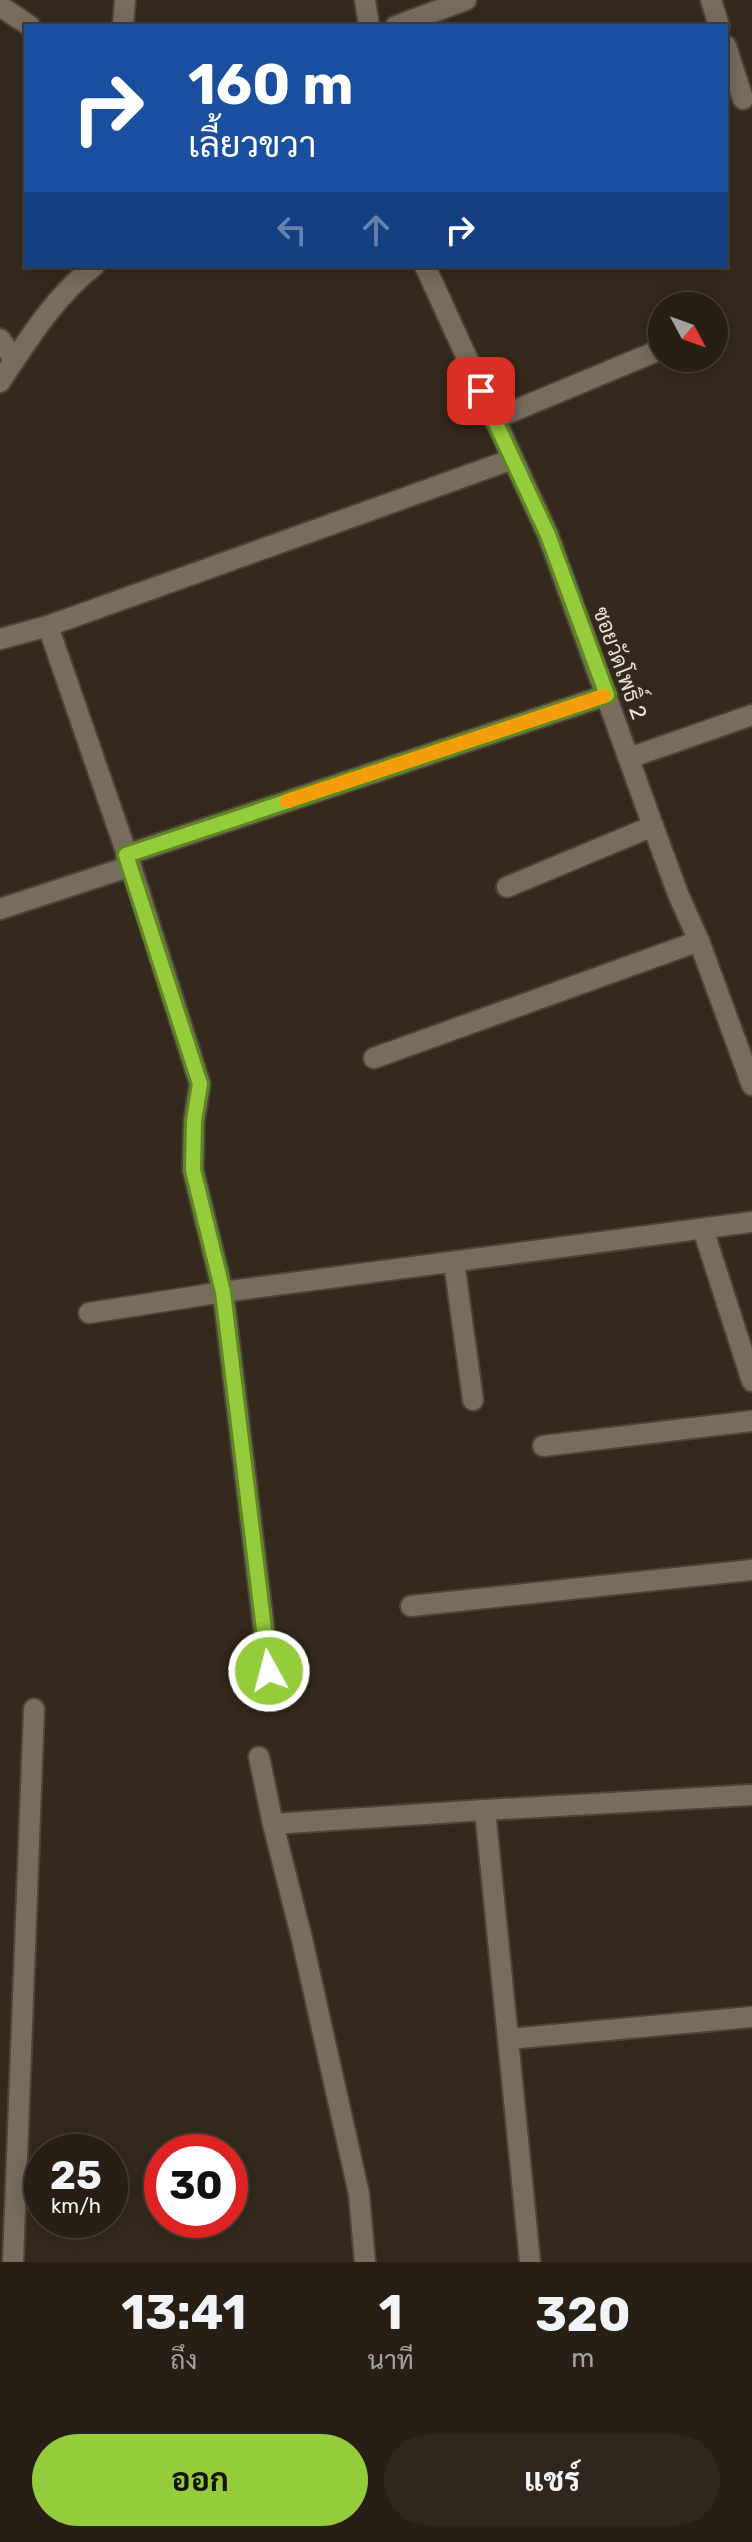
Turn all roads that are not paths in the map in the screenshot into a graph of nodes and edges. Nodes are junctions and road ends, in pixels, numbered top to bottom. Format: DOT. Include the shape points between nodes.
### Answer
graph roads {
  1 [pos="125,0"];
  2 [pos="365,0"];
  3 [pos="466,0"];
  4 [pos="711,0"];
  5 [pos="0,6"];
  6 [pos="27,24"];
  7 [pos="123,24"];
  8 [pos="369,24"];
  9 [pos="401,24"];
  10 [pos="718,24"];
  11 [pos="728,52"];
  12 [pos="743,99"];
  13 [pos="92,268"];
  14 [pos="426,268"];
  15 [pos="0,339"];
  16 [pos="648,355"];
  17 [pos="14,359"];
  18 [pos="0,382"];
  19 [pos="494,419"];
  20 [pos="513,459"];
  21 [pos="48,626"];
  22 [pos="0,639"];
  23 [pos="607,695"];
  24 [pos="752,715"];
  25 [pos="629,758"];
  26 [pos="653,826"];
  27 [pos="129,860"];
  28 [pos="507,887"];
  29 [pos="0,909"];
  30 [pos="699,941"];
  31 [pos="374,1058"];
  32 [pos="752,1085"];
  33 [pos="752,1222"];
  34 [pos="703,1229"];
  35 [pos="454,1262"];
  36 [pos="223,1292"];
  37 [pos="89,1313"];
  38 [pos="752,1381"];
  39 [pos="473,1400"];
  40 [pos="752,1421"];
  41 [pos="543,1446"];
  42 [pos="752,1570"];
  43 [pos="411,1606"];
  44 [pos="269,1671"];
  45 [pos="34,1709"];
  46 [pos="259,1757"];
  47 [pos="752,1795"];
  48 [pos="485,1810"];
  49 [pos="273,1824"];
  50 [pos="752,2017"];
  51 [pos="508,2039"];
  52 [pos="9,2127"];
  53 [pos="13,2262"];
  54 [pos="365,2262"];
  55 [pos="530,2262"];
  1 -- 7 [label="street"];
  2 -- 8 [label="street"];
  3 -- 9 [label="street"];
  4 -- 10 [label="street"];
  5 -- 6 [label="street"];
  11 -- 12 [label="street"];
  13 -- 17 [label="street" via="67,290"];
  14 -- 19 [label="street, ซอยวัดโพธิ์ 2"];
  15 -- 17 [label="street"];
  16 -- 19 [label="street"];
  17 -- 18 [label="street"];
  19 -- 20 [label="street, ซอยวัดโพธิ์ 2"];
  20 -- 21 [label="street"];
  20 -- 23 [label="street, ซอยวัดโพธิ์ 2" via="548,535"];
  21 -- 22 [label="street"];
  21 -- 27 [label="street"];
  23 -- 25 [label="street, ซอยวัดโพธิ์ 2"];
  23 -- 27 [label="street"];
  24 -- 25 [label="street"];
  25 -- 26 [label="street, ซอยวัดโพธิ์ 2"];
  26 -- 28 [label="street"];
  26 -- 30 [label="street, ซอยวัดโพธิ์ 2"];
  27 -- 29 [label="street"];
  27 -- 36 [label="street" via="200,1084 193,1170"];
  30 -- 31 [label="street"];
  30 -- 32 [label="street, ซอยวัดโพธิ์ 2"];
  33 -- 34 [label="street"];
  34 -- 35 [label="street"];
  34 -- 38 [label="street"];
  35 -- 36 [label="street"];
  35 -- 39 [label="street"];
  36 -- 37 [label="street"];
  36 -- 44 [label="street"];
  40 -- 41 [label="street"];
  42 -- 43 [label="street"];
  45 -- 52 [label="street"];
  46 -- 49 [label="street"];
  47 -- 48 [label="street"];
  48 -- 49 [label="street"];
  48 -- 51 [label="street"];
  49 -- 54 [label="street" via="359,2194"];
  50 -- 51 [label="street"];
  51 -- 55 [label="street"];
  52 -- 53 [label="street"];
}
